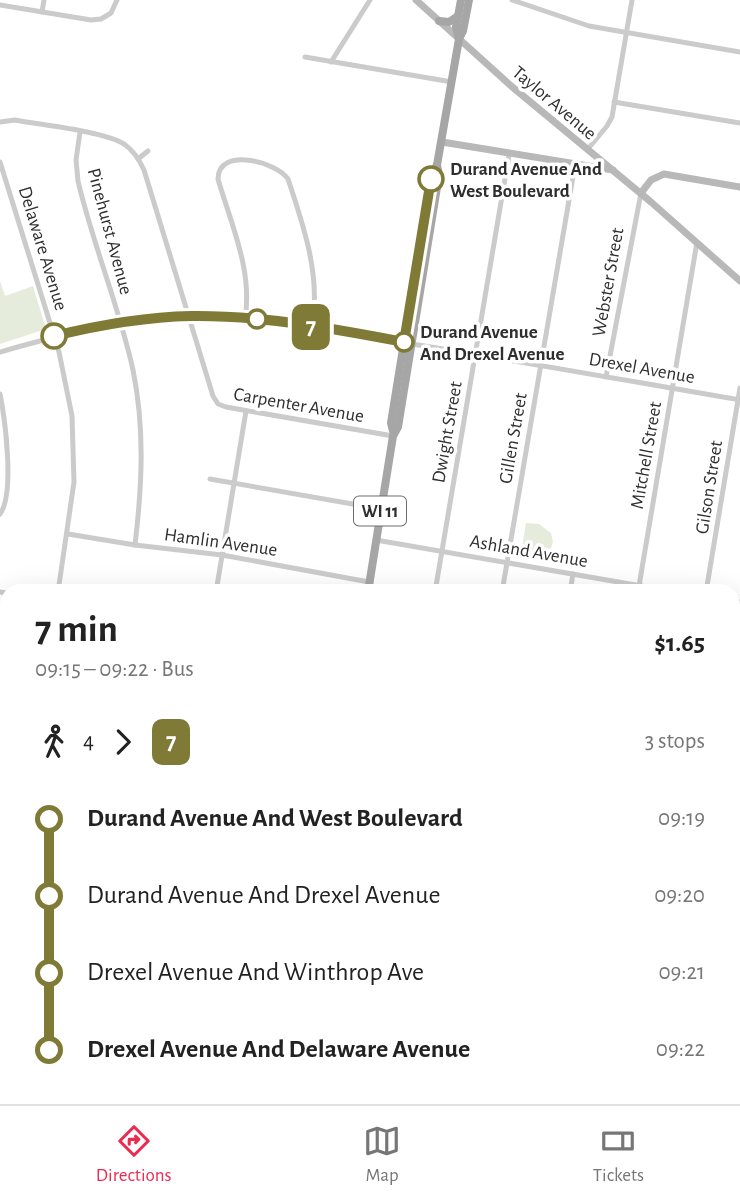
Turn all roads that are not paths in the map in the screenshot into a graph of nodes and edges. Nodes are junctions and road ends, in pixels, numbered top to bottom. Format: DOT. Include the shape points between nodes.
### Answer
graph roads {
  1 [pos="44,0"];
  2 [pos="117,0"];
  3 [pos="370,0"];
  4 [pos="416,0"];
  5 [pos="461,0"];
  6 [pos="469,0"];
  7 [pos="512,0"];
  8 [pos="632,0"];
  9 [pos="0,5"];
  10 [pos="42,12"];
  11 [pos="458,16"];
  12 [pos="439,21"];
  13 [pos="626,32"];
  14 [pos="459,39"];
  15 [pos="740,52"];
  16 [pos="305,57"];
  17 [pos="331,62"];
  18 [pos="452,82"];
  19 [pos="614,102"];
  20 [pos="0,122"];
  21 [pos="740,123"];
  22 [pos="80,132"];
  23 [pos="442,142"];
  24 [pos="587,150"];
  25 [pos="148,151"];
  26 [pos="509,155"];
  27 [pos="138,159"];
  28 [pos="0,162"];
  29 [pos="575,165"];
  30 [pos="613,171"];
  31 [pos="740,187"];
  32 [pos="641,193"];
  33 [pos="697,242"];
  34 [pos="740,281"];
  35 [pos="188,316"];
  36 [pos="245,318"];
  37 [pos="120,322"];
  38 [pos="312,327"];
  39 [pos="54,336"];
  40 [pos="407,343"];
  41 [pos="0,352"];
  42 [pos="475,354"];
  43 [pos="540,366"];
  44 [pos="606,377"];
  45 [pos="672,388"];
  46 [pos="740,388"];
  47 [pos="0,394"];
  48 [pos="739,399"];
  49 [pos="246,411"];
  50 [pos="393,434"];
  51 [pos="210,479"];
  52 [pos="234,484"];
  53 [pos="381,509"];
  54 [pos="0,514"];
  55 [pos="68,534"];
  56 [pos="376,540"];
  57 [pos="135,545"];
  58 [pos="442,551"];
  59 [pos="222,555"];
  60 [pos="507,563"];
  61 [pos="573,574"];
  62 [pos="59,584"];
  63 [pos="217,584"];
  64 [pos="355,584"];
  65 [pos="369,584"];
  66 [pos="436,584"];
  67 [pos="503,584"];
  68 [pos="571,584"];
  69 [pos="620,584"];
  70 [pos="640,584"];
  71 [pos="707,584"];
  1 -- 10 [label="street"];
  2 -- 10 [label="street" via="111,13 96,20"];
  3 -- 17 [label="street"];
  4 -- 12 [label="street, Taylor Avenue"];
  5 -- 11 [label="main road, WI 11"];
  6 -- 14 [label="main road, WI 11"];
  7 -- 13 [label="street" via="589,26"];
  8 -- 13 [label="street"];
  9 -- 10 [label="street"];
  11 -- 12 [label="main road" via="449,22"];
  11 -- 14 [label="main road, WI 11"];
  12 -- 14 [label="street, Taylor Avenue"];
  13 -- 15 [label="street"];
  13 -- 19 [label="street"];
  14 -- 18 [label="main road, WI 11"];
  14 -- 24 [label="street, Taylor Avenue"];
  16 -- 17 [label="street"];
  17 -- 18 [label="street"];
  18 -- 23 [label="main road, WI 11"];
  19 -- 21 [label="street"];
  19 -- 24 [label="street" via="607,127"];
  20 -- 22 [label="street" via="15,120"];
  22 -- 27 [label="street, Carpenter Avenue" via="113,139"];
  22 -- 37 [label="street, Pinehurst Avenue" via="78,181"];
  23 -- 26 [label="street"];
  23 -- 40 [label="main road, WI 11" via="429,188"];
  24 -- 30 [label="street, Taylor Avenue"];
  25 -- 27 [label="street"];
  26 -- 29 [label="street"];
  26 -- 42 [label="street, Dwight Street"];
  27 -- 35 [label="street, Carpenter Avenue"];
  28 -- 39 [label="street, Delaware Avenue"];
  29 -- 30 [label="street"];
  29 -- 43 [label="street, Gillen Street"];
  30 -- 32 [label="street, Taylor Avenue"];
  31 -- 32 [label="street" via="664,174 651,180"];
  32 -- 33 [label="street, Taylor Avenue"];
  32 -- 44 [label="street, Webster Street"];
  33 -- 34 [label="street, Taylor Avenue"];
  33 -- 45 [label="street, Mitchell Street"];
  35 -- 36 [label="street, Drexel Avenue"];
  35 -- 37 [label="street, Drexel Avenue"];
  35 -- 49 [label="street, Carpenter Avenue" via="214,398 222,406"];
  36 -- 38 [label="street, Drexel Avenue"];
  36 -- 38 [label="street" via="247,278 218,179 226,162 237,160 277,168 288,179 313,267"];
  37 -- 39 [label="street, Drexel Avenue"];
  37 -- 57 [label="street, Pinehurst Avenue" via="133,370 142,447"];
  38 -- 40 [label="street, Drexel Avenue"];
  39 -- 41 [label="street, Drexel Avenue"];
  39 -- 55 [label="street, Delaware Avenue" via="67,384 75,449"];
  40 -- 42 [label="street, Drexel Avenue"];
  40 -- 50 [label="main road, WI 11" via="390,425"];
  42 -- 43 [label="street, Drexel Avenue"];
  42 -- 58 [label="street, Dwight Street"];
  43 -- 44 [label="street, Drexel Avenue"];
  43 -- 60 [label="street, Gillen Street"];
  44 -- 45 [label="street, Drexel Avenue"];
  45 -- 48 [label="street, Drexel Avenue"];
  45 -- 70 [label="street, Mitchell Street"];
  46 -- 48 [label="street, Gilson Street"];
  47 -- 54 [label="street" via="7,475"];
  48 -- 71 [label="street, Gilson Street"];
  49 -- 50 [label="street, Carpenter Avenue"];
  49 -- 52 [label="street"];
  50 -- 53 [label="main road, WI 11"];
  51 -- 52 [label="street"];
  52 -- 53 [label="street"];
  52 -- 59 [label="street"];
  53 -- 56 [label="main road, WI 11"];
  55 -- 57 [label="street, Hamlin Avenue"];
  55 -- 62 [label="street, Delaware Avenue"];
  56 -- 58 [label="street, Ashland Avenue"];
  56 -- 65 [label="main road, WI 11"];
  57 -- 59 [label="street, Hamlin Avenue"];
  58 -- 60 [label="street, Ashland Avenue"];
  58 -- 66 [label="street, Dwight Street"];
  59 -- 63 [label="street"];
  59 -- 64 [label="street, Hamlin Avenue"];
  60 -- 61 [label="street, Ashland Avenue"];
  60 -- 67 [label="street, Gillen Street"];
  61 -- 68 [label="street"];
  61 -- 69 [label="street, Ashland Avenue"];
}
